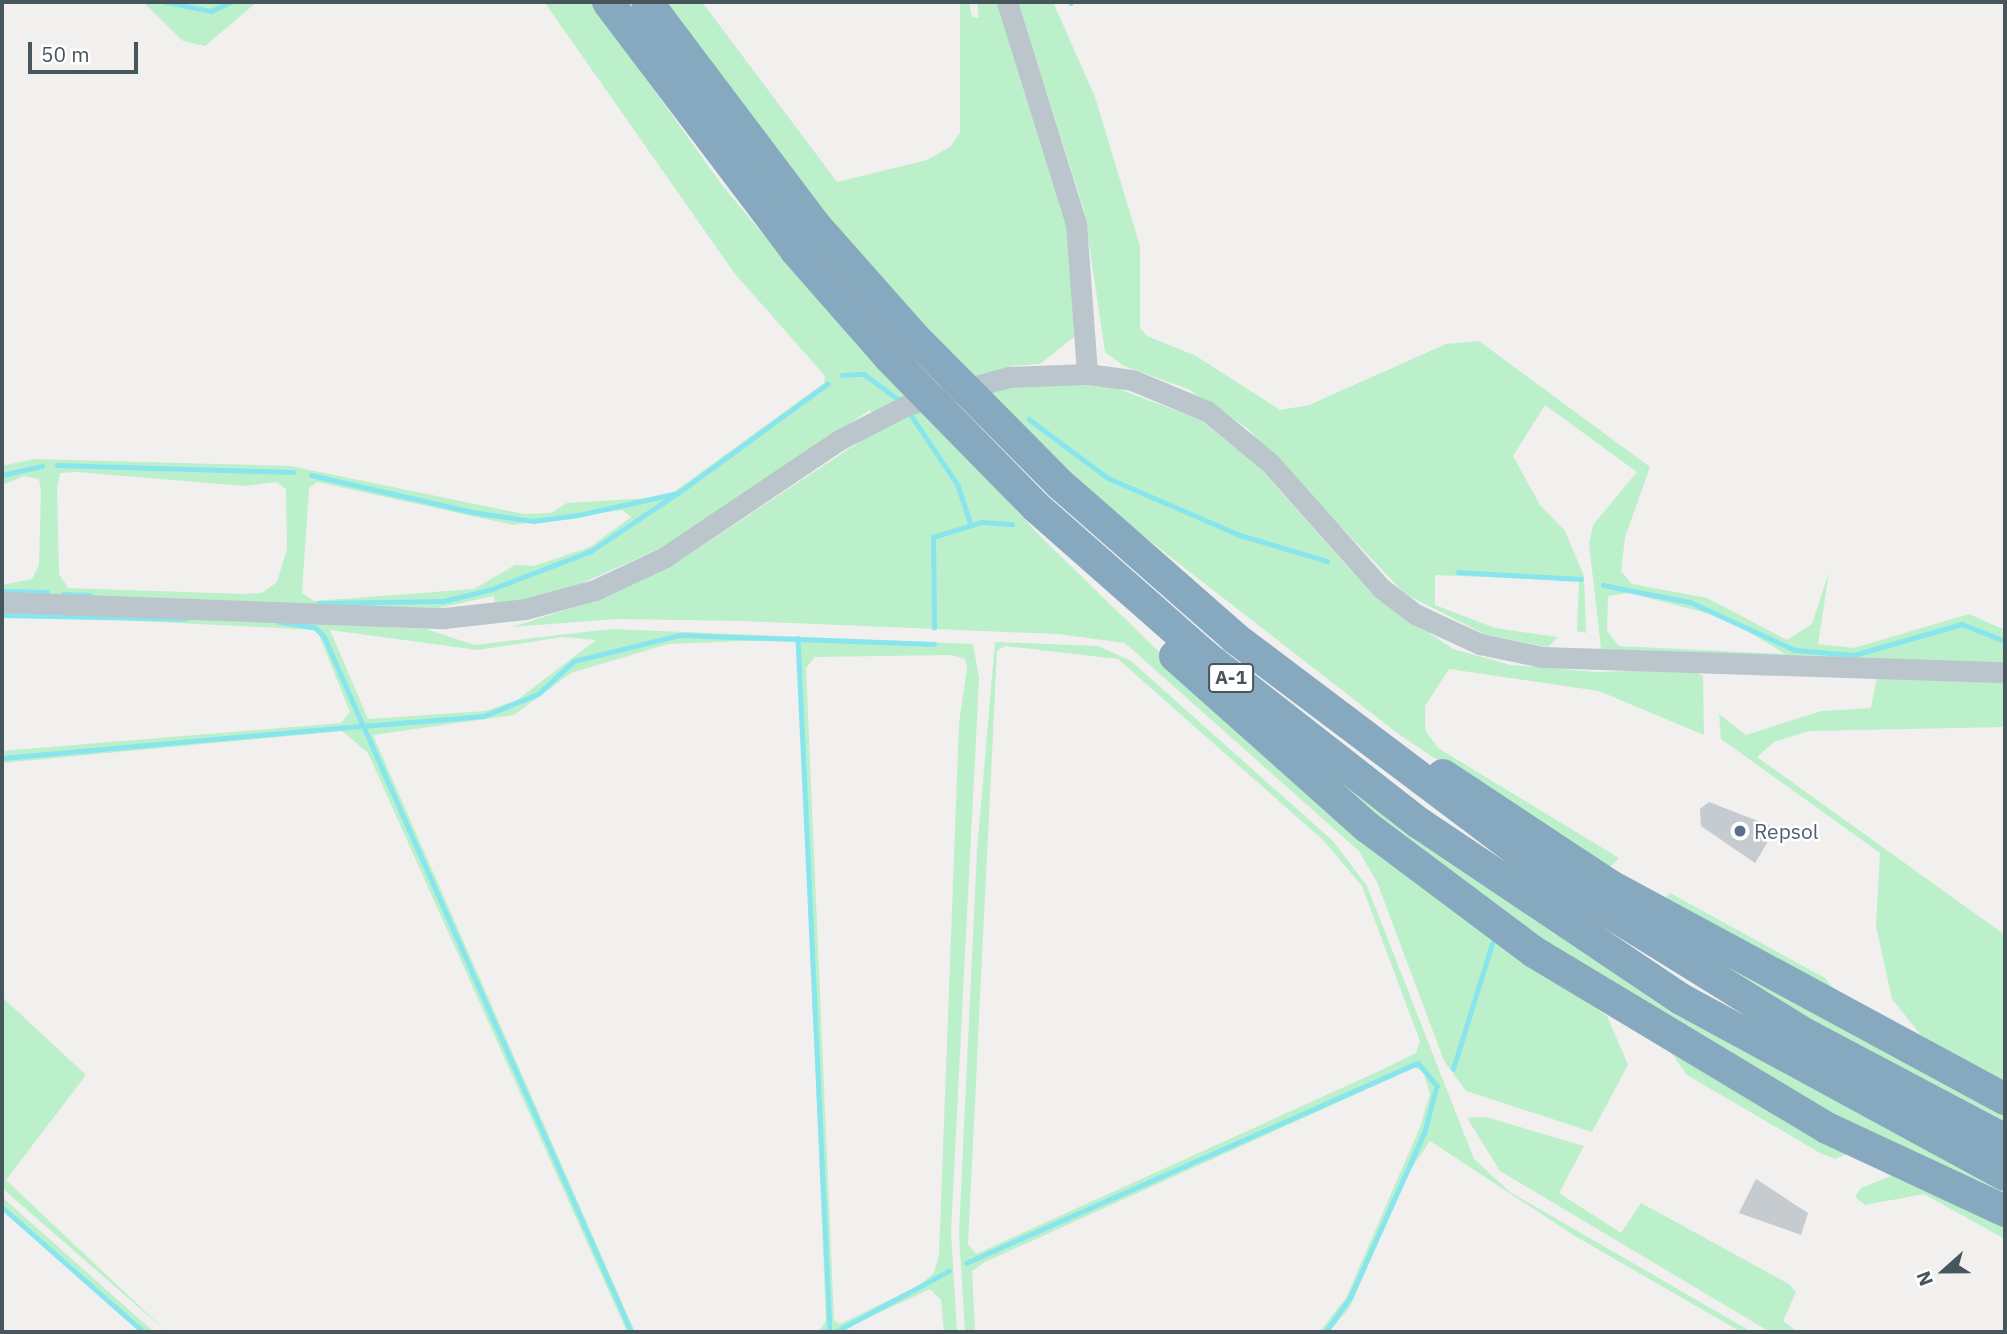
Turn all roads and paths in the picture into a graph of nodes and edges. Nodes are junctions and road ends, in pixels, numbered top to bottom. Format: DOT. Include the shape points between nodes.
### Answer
graph roads {
  1 [pos="608,2"];
  2 [pos="647,2"];
  3 [pos="1007,2"];
  4 [pos="1087,374"];
  5 [pos="1036,507"];
  6 [pos="2,601"];
  7 [pos="1235,638"];
  8 [pos="2005,673"];
  9 [pos="2005,1099"];
  10 [pos="2005,1140"];
  11 [pos="2005,1175"];
  12 [pos="2005,1211"];
  1 -- 5 [label="highway, A-1" via="796,251 888,357"];
  2 -- 7 [label="highway, A-1" via="815,225 916,339 1060,484"];
  3 -- 4 [label="street" via="1076,223"];
  4 -- 6 [label="street" via="1009,377 936,395 875,420 665,557 596,590 525,609 444,618"];
  4 -- 8 [label="street" via="1132,380 1207,411 1270,463 1381,588 1415,614 1480,644 1542,657"];
  5 -- 11 [label="highway, A-1" via="1295,730 1544,909 1692,1006"];
  5 -- 12 [label="highway" via="1086,569 1237,715 1447,890 1713,1065 1903,1167"];
  7 -- 9 [label="highway" via="1611,886"];
  7 -- 10 [label="highway, A-1" via="1555,879 1805,1034"];
}
